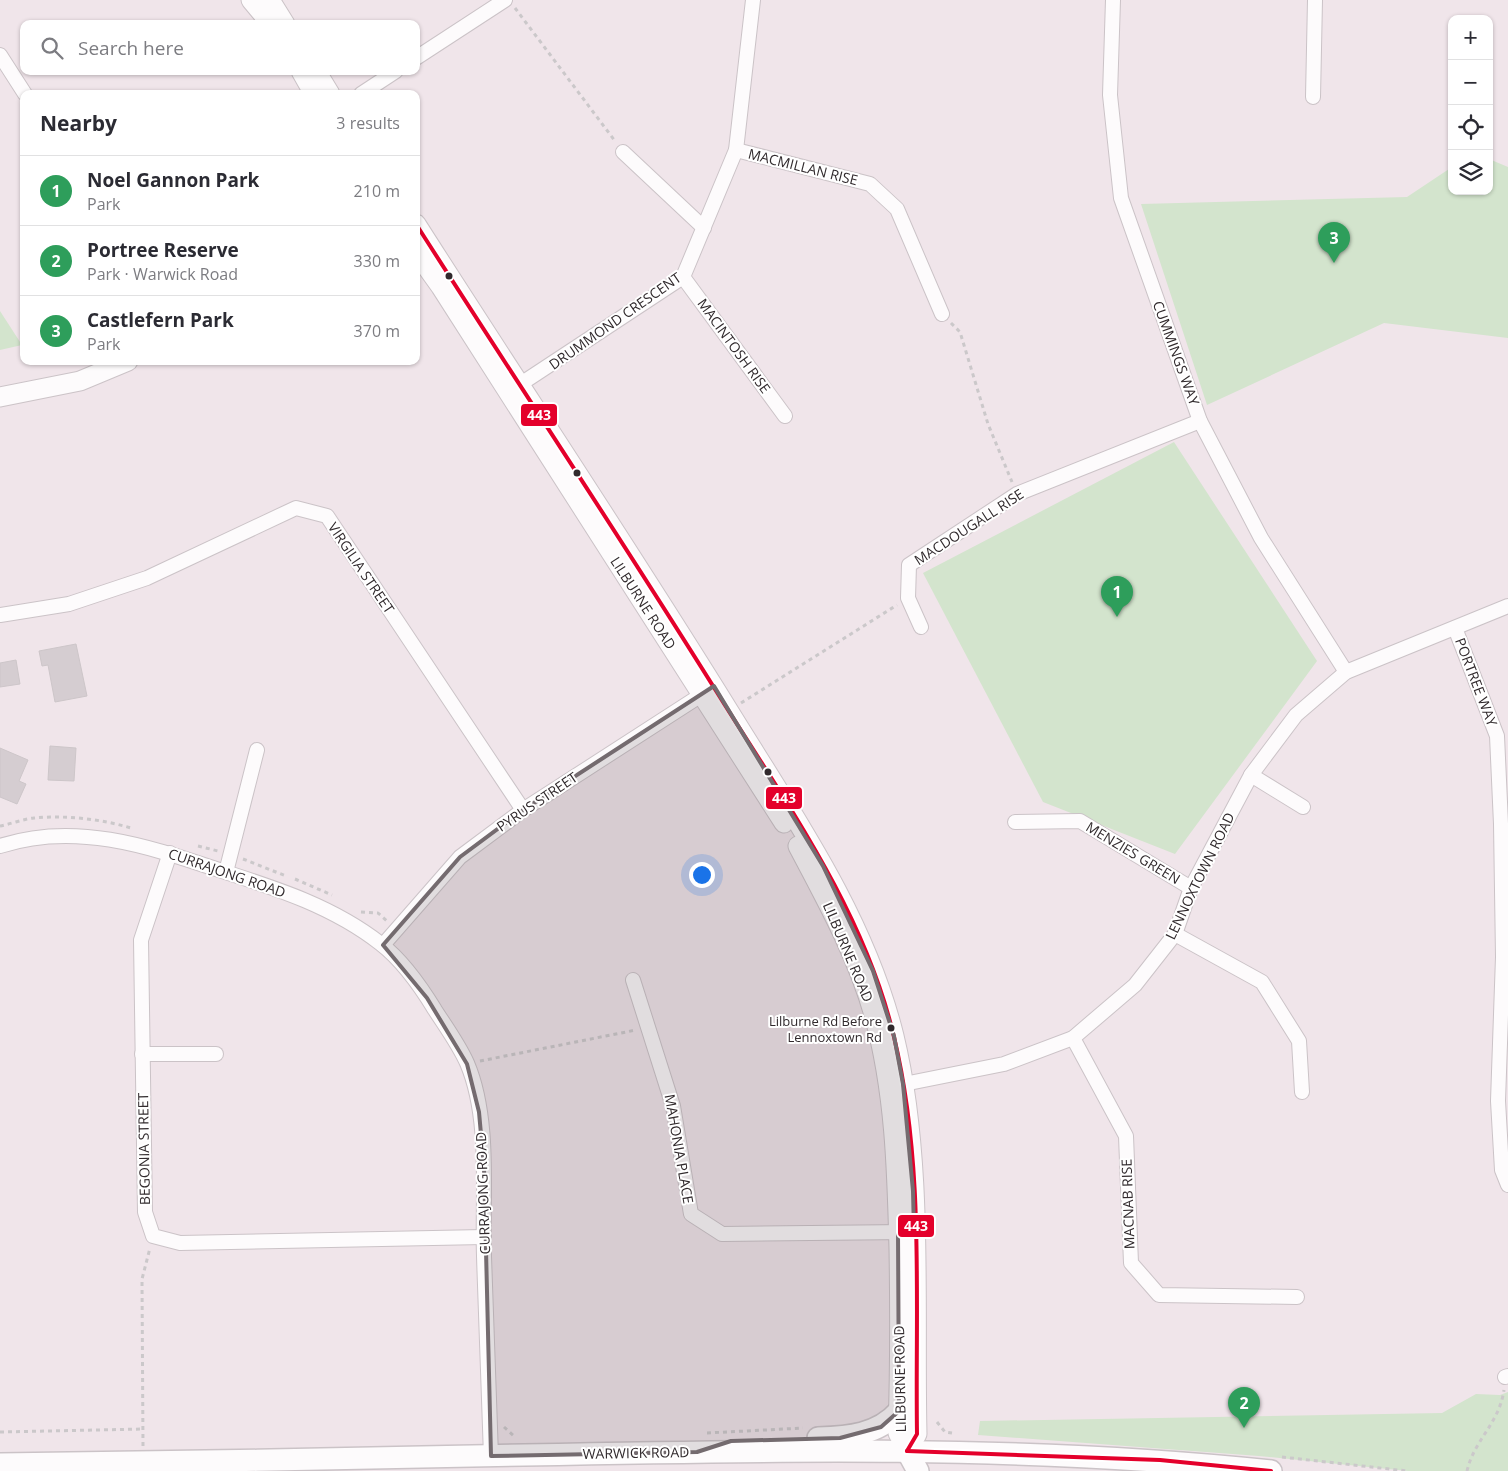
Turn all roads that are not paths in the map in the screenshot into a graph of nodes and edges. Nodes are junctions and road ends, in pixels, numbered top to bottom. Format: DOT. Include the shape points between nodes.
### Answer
graph roads {
  1 [pos="251,0"];
  2 [pos="270,0"];
  3 [pos="505,0"];
  4 [pos="753,0"];
  5 [pos="1113,0"];
  6 [pos="1316,0"];
  7 [pos="268,20"];
  8 [pos="282,20"];
  9 [pos="0,55"];
  10 [pos="420,55"];
  11 [pos="303,75"];
  12 [pos="318,75"];
  13 [pos="390,75"];
  14 [pos="22,90"];
  15 [pos="312,90"];
  16 [pos="328,90"];
  17 [pos="367,90"];
  18 [pos="1313,96"];
  19 [pos="736,150"];
  20 [pos="623,152"];
  21 [pos="704,228"];
  22 [pos="420,231"];
  23 [pos="420,258"];
  24 [pos="683,277"];
  25 [pos="942,314"];
  26 [pos="118,365"];
  27 [pos="514,389"];
  28 [pos="0,397"];
  29 [pos="785,416"];
  30 [pos="1200,422"];
  31 [pos="1508,606"];
  32 [pos="0,615"];
  33 [pos="921,628"];
  34 [pos="1455,628"];
  35 [pos="1346,672"];
  36 [pos="708,690"];
  37 [pos="257,750"];
  38 [pos="1251,775"];
  39 [pos="1303,808"];
  40 [pos="523,810"];
  41 [pos="1015,822"];
  42 [pos="0,846"];
  43 [pos="170,853"];
  44 [pos="226,872"];
  45 [pos="1191,888"];
  46 [pos="1175,934"];
  47 [pos="383,945"];
  48 [pos="633,980"];
  49 [pos="1073,1038"];
  50 [pos="142,1054"];
  51 [pos="216,1054"];
  52 [pos="896,1086"];
  53 [pos="1302,1092"];
  54 [pos="1508,1185"];
  55 [pos="906,1232"];
  56 [pos="484,1237"];
  57 [pos="1297,1297"];
  58 [pos="899,1411"];
  59 [pos="697,1452"];
  60 [pos="491,1456"];
  61 [pos="905,1461"];
  62 [pos="0,1464"];
  63 [pos="166,1466"];
  64 [pos="84,1467"];
  65 [pos="918,1471"];
  66 [pos="1271,1471"];
  1 -- 7 [label="street"];
  2 -- 8 [label="street"];
  3 -- 10 [label="street"];
  4 -- 19 [label="street, DRUMMOND CRESCENT"];
  5 -- 30 [label="street, CUMMINGS WAY" via="1110,95 1120,198"];
  6 -- 18 [label="street"];
  9 -- 14 [label="street"];
  11 -- 15 [label="street"];
  12 -- 16 [label="street"];
  13 -- 17 [label="street"];
  19 -- 21 [label="street, DRUMMOND CRESCENT"];
  19 -- 25 [label="street, MACMILLAN RISE" via="870,184 897,209"];
  20 -- 21 [label="street"];
  21 -- 24 [label="street, DRUMMOND CRESCENT"];
  22 -- 27 [label="street, LILBURNE ROAD"];
  23 -- 27 [label="street, LILBURNE ROAD"];
  24 -- 27 [label="street, DRUMMOND CRESCENT"];
  24 -- 29 [label="street, MACINTOSH RISE"];
  26 -- 28 [label="street" via="80,381"];
  27 -- 36 [label="street, LILBURNE ROAD"];
  30 -- 33 [label="street, MACDOUGALL RISE" via="1017,494 909,565 908,598"];
  30 -- 35 [label="street, CUMMINGS WAY" via="1261,538"];
  31 -- 34 [label="street, LENNOXTOWN ROAD"];
  32 -- 40 [label="street, VIRGILIA STREET" via="69,604 147,578 296,508 326,516"];
  34 -- 35 [label="street, LENNOXTOWN ROAD"];
  34 -- 54 [label="street, PORTREE WAY" via="1497,736 1503,957 1498,1101 1502,1170"];
  35 -- 38 [label="street, LENNOXTOWN ROAD" via="1296,715"];
  36 -- 40 [label="street, PYRUS STREET"];
  36 -- 52 [label="street, LILBURNE ROAD" via="796,818 862,942 894,1036"];
  37 -- 44 [label="street"];
  38 -- 39 [label="street"];
  38 -- 45 [label="street, LENNOXTOWN ROAD"];
  40 -- 47 [label="street, PYRUS STREET" via="460,857"];
  41 -- 45 [label="street, MENZIES GREEN" via="1080,821"];
  42 -- 43 [label="street, CURRAJONG ROAD" via="50,836 86,835 131,842"];
  43 -- 44 [label="street, CURRAJONG ROAD"];
  43 -- 50 [label="street, BEGONIA STREET" via="141,940"];
  44 -- 47 [label="street, CURRAJONG ROAD" via="307,900 346,920"];
  45 -- 46 [label="street, LENNOXTOWN ROAD"];
  46 -- 49 [label="street, LENNOXTOWN ROAD" via="1135,985"];
  46 -- 53 [label="street" via="1262,982 1299,1041"];
  47 -- 56 [label="street, CURRAJONG ROAD" via="428,998 467,1064 480,1112"];
  48 -- 55 [label="street, MAHONIA PLACE" via="673,1106 691,1214 722,1234"];
  49 -- 52 [label="street, LENNOXTOWN ROAD" via="1004,1064"];
  49 -- 57 [label="street, MACNAB RISE" via="1126,1136 1131,1263 1159,1295"];
  50 -- 51 [label="street"];
  50 -- 56 [label="street, BEGONIA STREET" via="145,1212 153,1236 180,1243"];
  52 -- 55 [label="street, LILBURNE ROAD" via="910,1141"];
  55 -- 58 [label="street, LILBURNE ROAD"];
  55 -- 61 [label="street, LILBURNE ROAD" via="917,1434"];
  56 -- 60 [label="street, CURRAJONG ROAD"];
  58 -- 59 [label="main road" via="881,1427 856,1435 731,1441"];
  58 -- 61 [label="street, LILBURNE ROAD" via="898,1433"];
  59 -- 60 [label="main road, WARWICK ROAD"];
  59 -- 61 [label="main road, WARWICK ROAD"];
  60 -- 63 [label="main road, WARWICK ROAD"];
  61 -- 65 [label="main road"];
  61 -- 66 [label="main road, WARWICK ROAD" via="1160,1460"];
  62 -- 64 [label="main road, WARWICK ROAD"];
  63 -- 64 [label="main road, WARWICK ROAD"];
}
